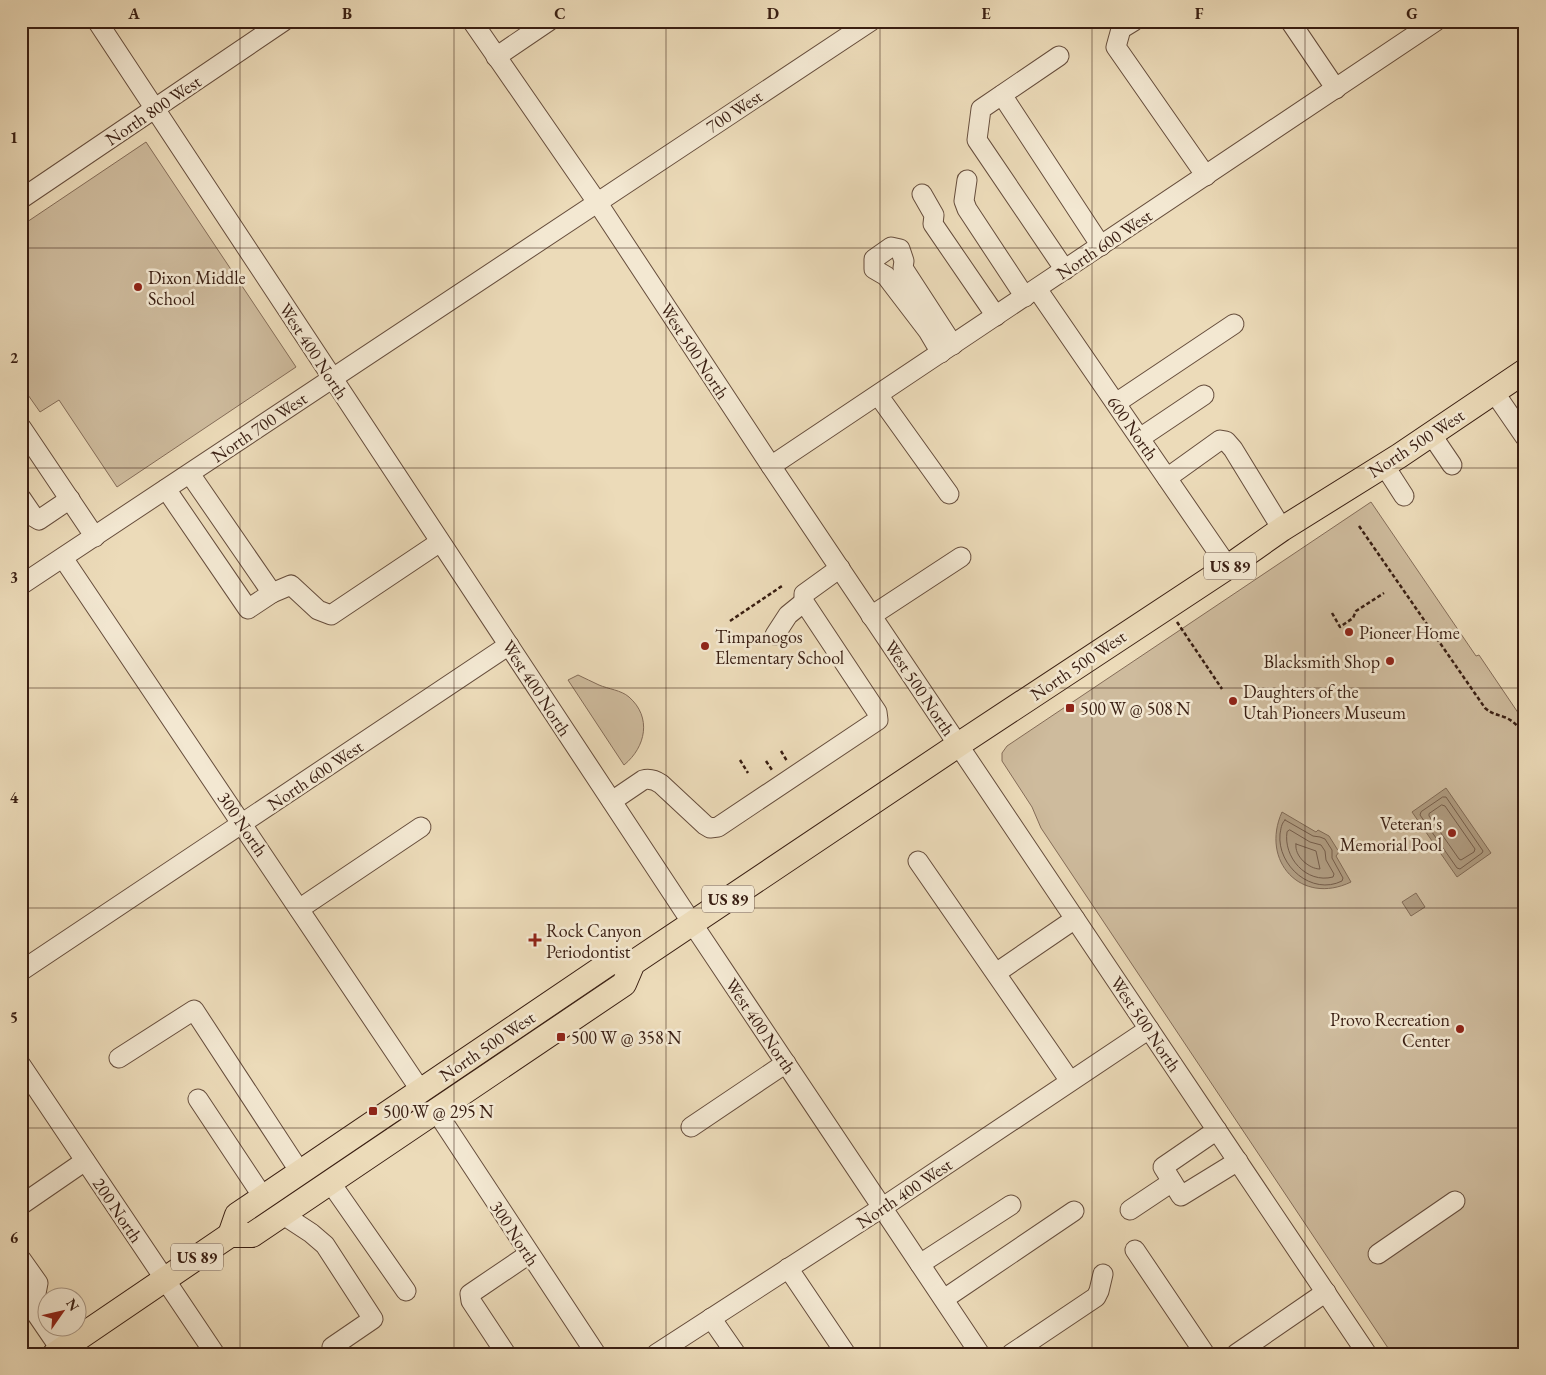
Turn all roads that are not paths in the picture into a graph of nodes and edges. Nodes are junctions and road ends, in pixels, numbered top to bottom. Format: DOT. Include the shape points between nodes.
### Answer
graph roads {
  1 [pos="97,21"];
  2 [pos="284,21"];
  3 [pos="472,21"];
  4 [pos="549,21"];
  5 [pos="870,21"];
  6 [pos="1134,21"];
  7 [pos="1290,21"];
  8 [pos="1436,21"];
  9 [pos="1060,56"];
  10 [pos="496,57"];
  11 [pos="1336,89"];
  12 [pos="1002,95"];
  13 [pos="155,109"];
  14 [pos="1206,176"];
  15 [pos="967,180"];
  16 [pos="922,194"];
  17 [pos="21,198"];
  18 [pos="597,202"];
  19 [pos="1101,246"];
  20 [pos="1066,270"];
  21 [pos="1031,293"];
  22 [pos="996,316"];
  23 [pos="1234,324"];
  24 [pos="947,349"];
  25 [pos="1525,371"];
  26 [pos="332,379"];
  27 [pos="1494,392"];
  28 [pos="878,395"];
  29 [pos="1204,395"];
  30 [pos="1116,404"];
  31 [pos="21,427"];
  32 [pos="1431,434"];
  33 [pos="1525,437"];
  34 [pos="1140,438"];
  35 [pos="1452,464"];
  36 [pos="1384,465"];
  37 [pos="771,466"];
  38 [pos="190,474"];
  39 [pos="1167,478"];
  40 [pos="166,489"];
  41 [pos="949,494"];
  42 [pos="1404,496"];
  43 [pos="21,498"];
  44 [pos="70,499"];
  45 [pos="1282,529"];
  46 [pos="95,537"];
  47 [pos="440,542"];
  48 [pos="961,557"];
  49 [pos="63,558"];
  50 [pos="1228,567"];
  51 [pos="840,568"];
  52 [pos="21,586"];
  53 [pos="272,593"];
  54 [pos="804,598"];
  55 [pos="871,616"];
  56 [pos="775,635"];
  57 [pos="509,645"];
  58 [pos="958,745"];
  59 [pos="612,801"];
  60 [pos="242,823"];
  61 [pos="421,827"];
  62 [pos="918,861"];
  63 [pos="299,909"];
  64 [pos="1075,918"];
  65 [pos="692,924"];
  66 [pos="633,963"];
  67 [pos="21,971"];
  68 [pos="996,973"];
  69 [pos="1149,1029"];
  70 [pos="119,1058"];
  71 [pos="786,1063"];
  72 [pos="21,1066"];
  73 [pos="1070,1082"];
  74 [pos="421,1091"];
  75 [pos="198,1099"];
  76 [pos="436,1111"];
  77 [pos="692,1126"];
  78 [pos="1217,1130"];
  79 [pos="85,1161"];
  80 [pos="1238,1161"];
  81 [pos="300,1172"];
  82 [pos="330,1182"];
  83 [pos="1172,1182"];
  84 [pos="263,1197"];
  85 [pos="1455,1201"];
  86 [pos="1011,1204"];
  87 [pos="21,1205"];
  88 [pos="883,1207"];
  89 [pos="1130,1210"];
  90 [pos="1074,1211"];
  91 [pos="282,1214"];
  92 [pos="230,1235"];
  93 [pos="1135,1250"];
  94 [pos="529,1254"];
  95 [pos="1378,1254"];
  96 [pos="21,1259"];
  97 [pos="920,1264"];
  98 [pos="788,1268"];
  99 [pos="1103,1274"];
  100 [pos="164,1279"];
  101 [pos="406,1291"];
  102 [pos="1326,1292"];
  103 [pos="944,1299"];
  104 [pos="27,1308"];
  105 [pos="711,1318"];
  106 [pos="58,1352"];
  107 [pos="215,1354"];
  108 [pos="336,1354"];
  109 [pos="506,1354"];
  110 [pos="596,1354"];
  111 [pos="656,1354"];
  112 [pos="736,1354"];
  113 [pos="846,1354"];
  114 [pos="980,1354"];
  115 [pos="1011,1354"];
  116 [pos="1204,1354"];
  117 [pos="1236,1354"];
  118 [pos="1367,1354"];
  1 -- 13 [label="street, West 400 North"];
  2 -- 13 [label="street, North 800 West"];
  3 -- 10 [label="street, West 500 North"];
  4 -- 10 [label="street"];
  5 -- 18 [label="street, 700 West"];
  6 -- 14 [label="street" via="1121,30 1116,47"];
  7 -- 11 [label="street"];
  8 -- 11 [label="street, North 600 West"];
  9 -- 12 [label="street"];
  10 -- 18 [label="street, West 500 North"];
  11 -- 14 [label="street, North 600 West"];
  12 -- 19 [label="street"];
  12 -- 20 [label="street" via="981,109 977,140"];
  13 -- 17 [label="street, North 800 West"];
  13 -- 26 [label="street, West 400 North"];
  14 -- 19 [label="street, North 600 West"];
  15 -- 21 [label="street, 600 North" via="964,202 967,209"];
  16 -- 22 [label="street" via="934,215 933,224"];
  18 -- 26 [label="street, North 700 West"];
  18 -- 37 [label="street, West 500 North"];
  19 -- 20 [label="street, North 600 West"];
  20 -- 21 [label="street, North 600 West"];
  21 -- 22 [label="street, North 600 West"];
  21 -- 30 [label="street, 600 North"];
  22 -- 24 [label="street, North 600 West"];
  23 -- 30 [label="street"];
  24 -- 24 [label="street" via="903,268 900,249 892,247 874,259 874,269 886,276 928,331"];
  24 -- 28 [label="street, North 600 West"];
  25 -- 27 [label="main road, North 500 West / US 89"];
  26 -- 38 [label="street, North 700 West"];
  26 -- 47 [label="street, West 400 North"];
  27 -- 32 [label="main road, North 500 West / US 89"];
  27 -- 33 [label="street"];
  28 -- 37 [label="street, North 600 West"];
  28 -- 41 [label="street"];
  29 -- 34 [label="street"];
  30 -- 34 [label="street, 600 North"];
  31 -- 44 [label="street"];
  32 -- 35 [label="street"];
  32 -- 36 [label="main road, North 500 West / US 89"];
  34 -- 39 [label="street, 600 North"];
  36 -- 42 [label="street"];
  36 -- 45 [label="main road, North 500 West / US 89"];
  37 -- 51 [label="street, West 500 North"];
  38 -- 40 [label="street, North 700 West"];
  38 -- 53 [label="street"];
  39 -- 45 [label="street" via="1220,440 1226,441"];
  39 -- 50 [label="street, 600 North"];
  40 -- 46 [label="street, North 700 West"];
  40 -- 53 [label="street" via="248,609"];
  43 -- 44 [label="street" via="39,520"];
  44 -- 46 [label="street"];
  45 -- 50 [label="main road, North 500 West / US 89"];
  46 -- 49 [label="street, North 700 West"];
  47 -- 53 [label="street" via="331,615 318,610 291,585"];
  47 -- 57 [label="street, West 400 North"];
  48 -- 55 [label="street"];
  49 -- 52 [label="street, North 700 West"];
  49 -- 60 [label="street, 300 North"];
  50 -- 58 [label="main road, North 500 West / US 89"];
  51 -- 54 [label="street"];
  51 -- 55 [label="street, West 500 North"];
  54 -- 56 [label="street"];
  54 -- 59 [label="street" via="877,712 878,720 718,827 705,825 661,784 648,778"];
  55 -- 58 [label="street, West 500 North"];
  57 -- 59 [label="street, West 400 North"];
  57 -- 60 [label="street, North 600 West"];
  58 -- 64 [label="street, West 500 North"];
  58 -- 65 [label="main road, North 500 West / US 89"];
  59 -- 65 [label="street, West 400 North"];
  60 -- 63 [label="street, 300 North"];
  60 -- 67 [label="street, North 600 West"];
  61 -- 63 [label="street"];
  62 -- 68 [label="street"];
  63 -- 74 [label="street, 300 North"];
  64 -- 68 [label="street"];
  64 -- 69 [label="street, West 500 North"];
  65 -- 66 [label="main road, North 500 West / US 89"];
  65 -- 71 [label="street, West 400 North"];
  66 -- 74 [label="main road, North 500 West / US 89" via="611,962"];
  66 -- 76 [label="main road, North 500 West / US 89" via="624,984"];
  68 -- 73 [label="street"];
  69 -- 73 [label="street, North 400 West"];
  69 -- 78 [label="street, West 500 North"];
  70 -- 81 [label="street" via="194,1010"];
  71 -- 77 [label="street"];
  71 -- 88 [label="street, West 400 North"];
  72 -- 79 [label="street, 200 North"];
  73 -- 88 [label="street, North 400 West"];
  74 -- 81 [label="main road, North 500 West / US 89"];
  75 -- 84 [label="street"];
  76 -- 82 [label="main road, North 500 West / US 89"];
  76 -- 94 [label="street, 300 North"];
  78 -- 80 [label="street, West 500 North"];
  78 -- 83 [label="street" via="1162,1167"];
  79 -- 87 [label="street"];
  79 -- 100 [label="street, 200 North"];
  80 -- 83 [label="street" via="1181,1196"];
  80 -- 102 [label="street, West 500 North"];
  81 -- 84 [label="main road, North 500 West / US 89"];
  82 -- 91 [label="main road, North 500 West / US 89"];
  82 -- 101 [label="street"];
  83 -- 89 [label="street"];
  84 -- 92 [label="main road, North 500 West / US 89" via="237,1214"];
  85 -- 95 [label="street"];
  86 -- 97 [label="street"];
  88 -- 97 [label="street, West 400 North"];
  88 -- 98 [label="street, North 400 West"];
  90 -- 103 [label="street"];
  91 -- 92 [label="main road, North 500 West / US 89" via="252,1235"];
  91 -- 108 [label="street" via="325,1245 374,1319 332,1347"];
  92 -- 100 [label="main road, North 500 West / US 89"];
  93 -- 116 [label="street"];
  94 -- 109 [label="street" via="470,1294 471,1301"];
  94 -- 110 [label="street, 300 North"];
  96 -- 104 [label="street" via="38,1284"];
  97 -- 103 [label="street, West 400 North"];
  98 -- 105 [label="street, North 400 West"];
  98 -- 113 [label="street"];
  99 -- 115 [label="street" via="1096,1297"];
  100 -- 106 [label="main road, North 500 West / US 89"];
  100 -- 107 [label="street, 200 North"];
  102 -- 117 [label="street"];
  102 -- 118 [label="street, West 500 North"];
  103 -- 114 [label="street, West 400 North"];
  104 -- 106 [label="street"];
  105 -- 111 [label="street, North 400 West"];
  105 -- 112 [label="street"];
}
